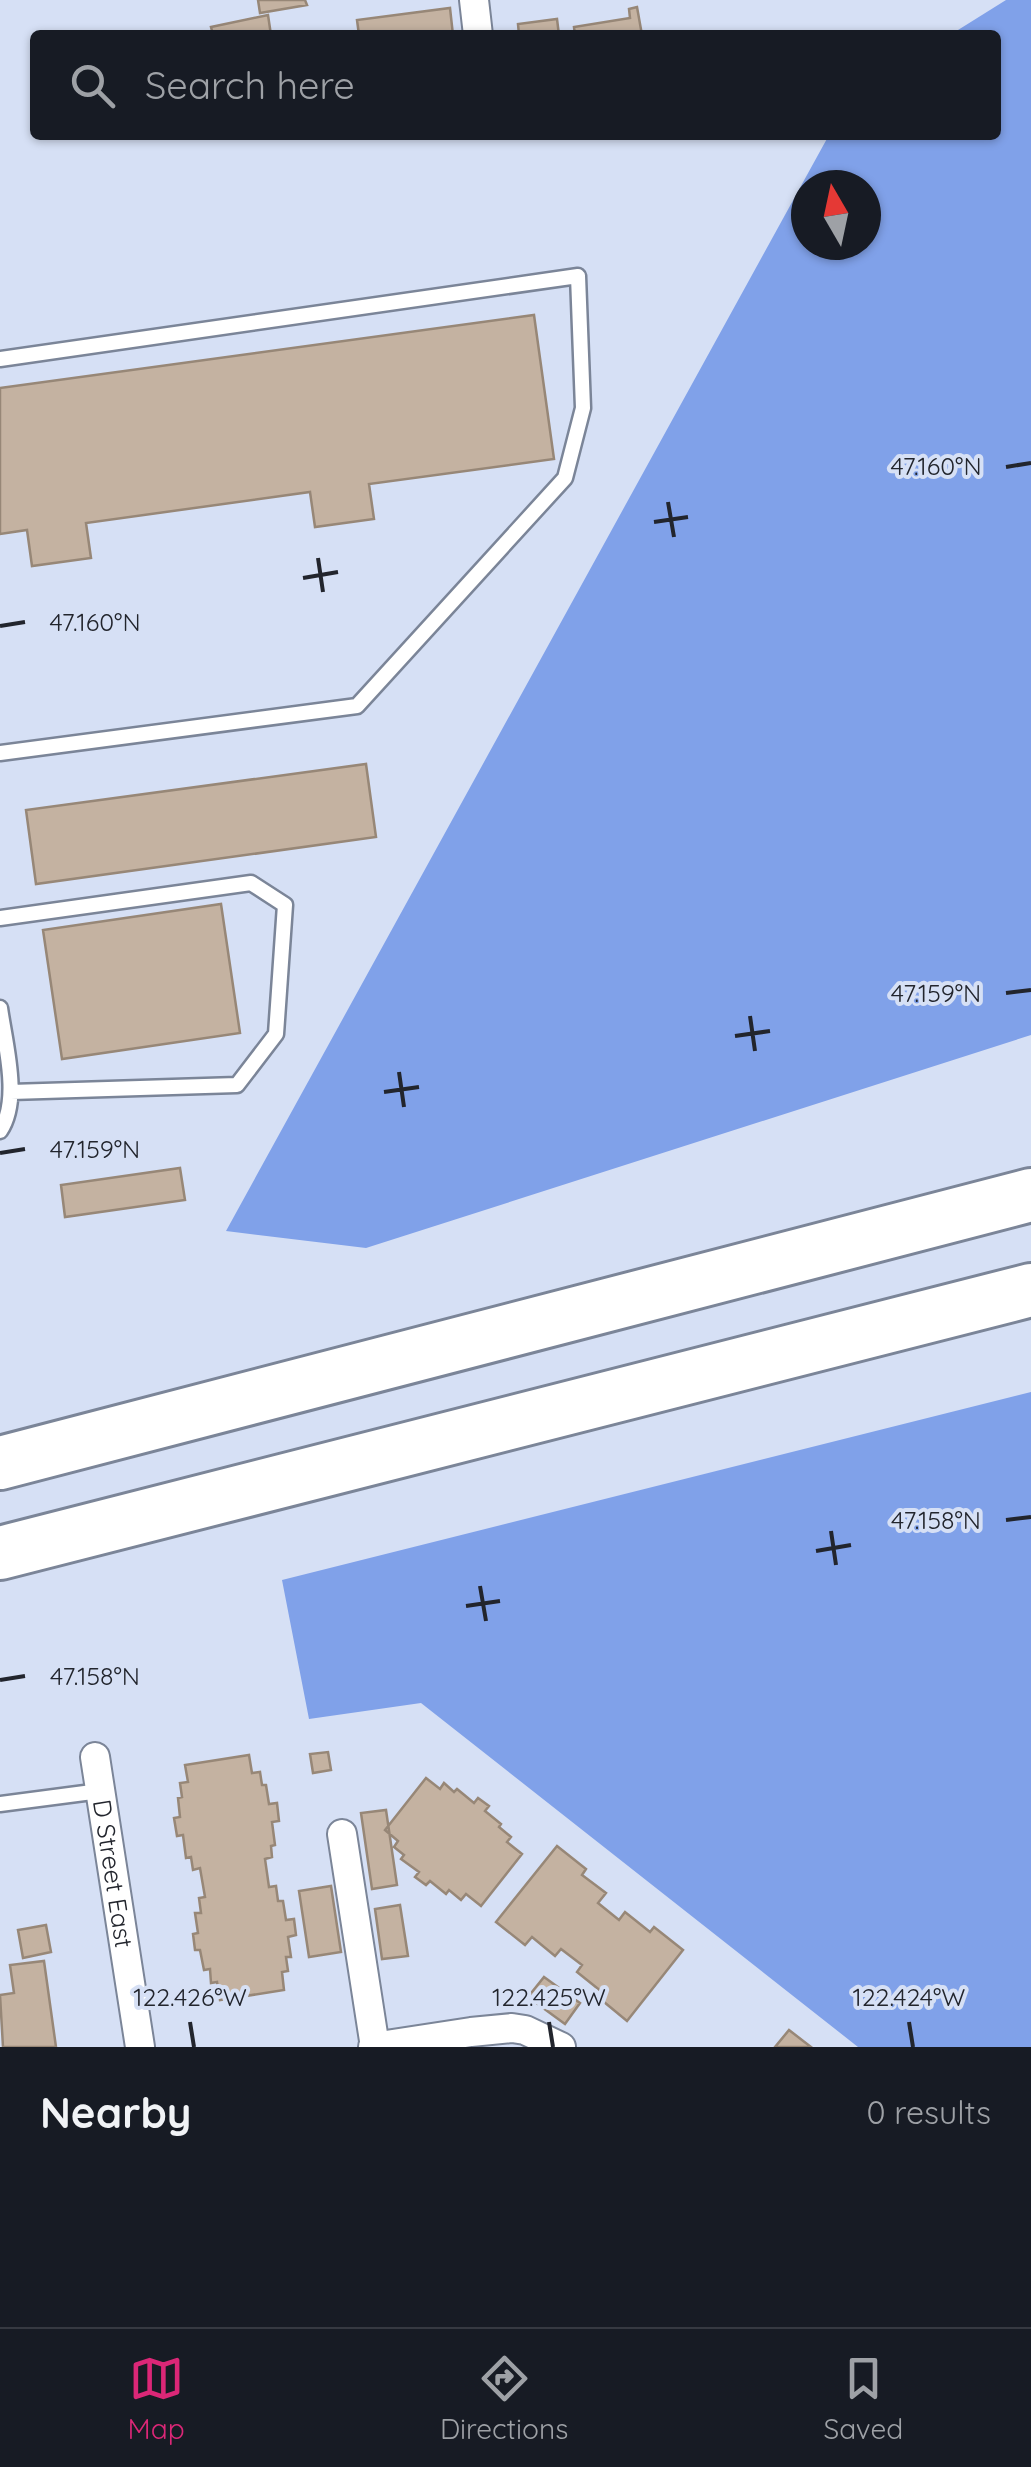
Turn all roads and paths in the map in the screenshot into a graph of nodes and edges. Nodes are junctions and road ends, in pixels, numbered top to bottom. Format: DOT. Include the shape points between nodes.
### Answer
graph roads {
  1 [pos="474,0"];
  2 [pos="477,30"];
  3 [pos="0,358"];
  4 [pos="0,753"];
  5 [pos="0,918"];
  6 [pos="0,1008"];
  7 [pos="11,1092"];
  8 [pos="0,1131"];
  9 [pos="1031,1195"];
  10 [pos="1031,1290"];
  11 [pos="0,1462"];
  12 [pos="0,1553"];
  13 [pos="95,1758"];
  14 [pos="100,1791"];
  15 [pos="0,1804"];
  16 [pos="342,1834"];
  17 [pos="140,2047"];
  18 [pos="375,2047"];
  19 [pos="561,2047"];
  1 -- 2 [label="street"];
  3 -- 4 [label="lane" via="578,276 583,408 565,478 358,706"];
  5 -- 7 [label="lane" via="251,883 286,905 276,1034 237,1085"];
  6 -- 7 [label="lane"];
  7 -- 8 [label="lane"];
  9 -- 11 [label="highway"];
  10 -- 12 [label="highway"];
  13 -- 14 [label="street, D Street East"];
  14 -- 15 [label="lane"];
  14 -- 17 [label="street, D Street East"];
  16 -- 18 [label="street"];
  18 -- 19 [label="street" via="512,2028"];
}
